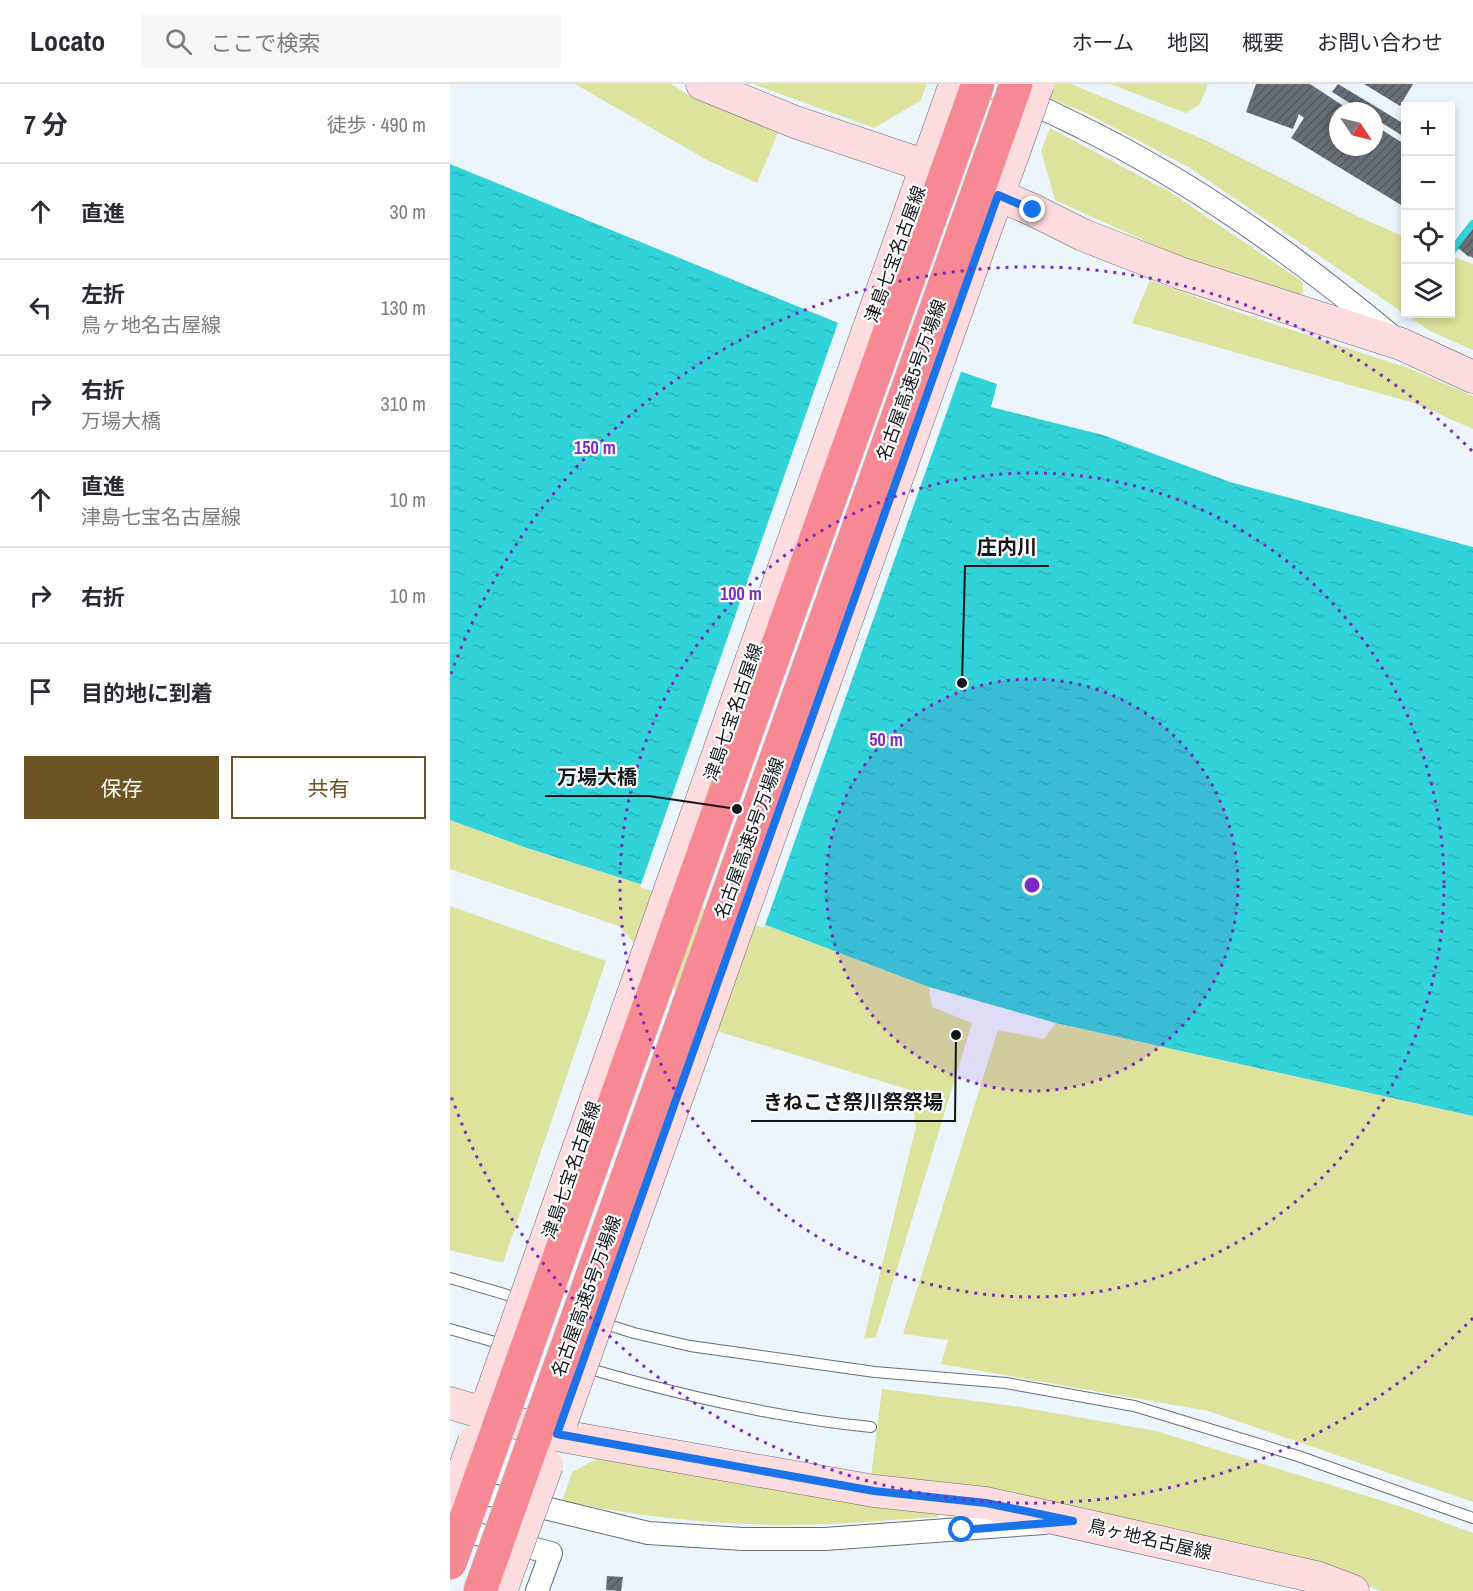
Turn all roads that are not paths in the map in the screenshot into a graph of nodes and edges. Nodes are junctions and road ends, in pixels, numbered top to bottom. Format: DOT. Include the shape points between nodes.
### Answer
graph roads {
  1 [pos="702,84"];
  2 [pos="955,84"];
  3 [pos="978,84"];
  4 [pos="982,84"];
  5 [pos="1016,84"];
  6 [pos="1038,84"];
  7 [pos="926,165"];
  8 [pos="998,195"];
  9 [pos="1401,344"];
  10 [pos="1473,377"];
  11 [pos="450,1278"];
  12 [pos="450,1329"];
  13 [pos="539,1355"];
  14 [pos="551,1358"];
  15 [pos="450,1403"];
  16 [pos="483,1418"];
  17 [pos="870,1427"];
  18 [pos="560,1428"];
  19 [pos="450,1485"];
  20 [pos="450,1509"];
  21 [pos="1473,1518"];
  22 [pos="1073,1521"];
  23 [pos="450,1527"];
  24 [pos="450,1563"];
  25 [pos="480,1591"];
  26 [pos="501,1591"];
  27 [pos="537,1591"];
  28 [pos="1353,1591"];
  1 -- 7 [label="main road" via="795,122"];
  2 -- 7 [label="main road, 津島七宝名古屋線"];
  3 -- 24 [label="highway, 名古屋高速5号万場線, bridge"];
  4 -- 9 [label="street" via="1015,94 1156,166 1328,283"];
  5 -- 25 [label="highway, 名古屋高速5号万場線, bridge"];
  6 -- 8 [label="main road, bridge"];
  7 -- 16 [label="main road, 津島七宝名古屋線, bridge"];
  8 -- 9 [label="main road" via="1083,235 1180,273"];
  8 -- 18 [label="main road, bridge"];
  9 -- 10 [label="main road"];
  11 -- 21 [label="lane" via="690,1346 875,1372 1006,1383 1134,1406 1298,1456"];
  12 -- 13 [label="lane"];
  14 -- 17 [label="lane" via="652,1387 806,1419"];
  15 -- 16 [label="main road, 鳥ヶ地名古屋線"];
  16 -- 18 [label="main road, 鳥ヶ地名古屋線"];
  16 -- 20 [label="main road, 津島七宝名古屋線, bridge"];
  18 -- 22 [label="main road, 鳥ヶ地名古屋線" via="874,1491 986,1503"];
  18 -- 26 [label="main road, bridge"];
  19 -- 22 [label="street" via="648,1533 743,1539 825,1539"];
  22 -- 28 [label="main road, 鳥ヶ地名古屋線" via="1316,1577"];
  23 -- 27 [label="street" via="551,1553"];
}
